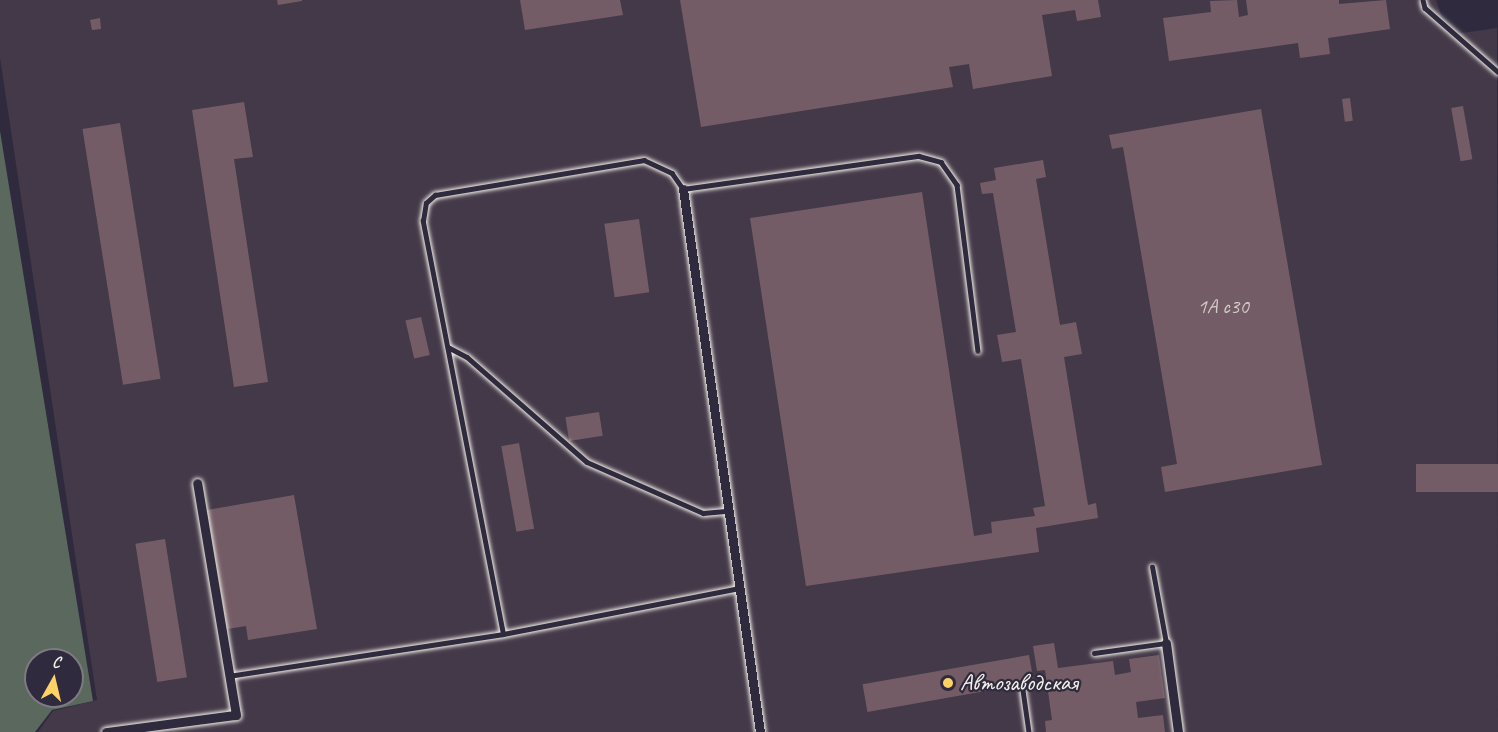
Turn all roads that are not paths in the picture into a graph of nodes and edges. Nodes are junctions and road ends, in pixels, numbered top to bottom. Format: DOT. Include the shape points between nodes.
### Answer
graph roads {
  1 [pos="1423,0"];
  2 [pos="1498,72"];
  3 [pos="683,189"];
  4 [pos="448,347"];
  5 [pos="978,351"];
  6 [pos="197,483"];
  7 [pos="730,511"];
  8 [pos="1152,567"];
  9 [pos="740,588"];
  10 [pos="503,634"];
  11 [pos="1166,643"];
  12 [pos="1094,653"];
  13 [pos="229,676"];
  14 [pos="1023,690"];
  15 [pos="106,732"];
  16 [pos="760,732"];
  17 [pos="1029,732"];
  18 [pos="1178,732"];
  1 -- 2 [label="lane" via="1425,8"];
  3 -- 4 [label="lane" via="672,173 644,160 435,195 426,203 423,221"];
  3 -- 5 [label="lane" via="919,156 941,162 957,184"];
  3 -- 7 [label="street"];
  4 -- 7 [label="lane" via="466,357 587,462 703,513"];
  4 -- 10 [label="lane"];
  6 -- 13 [label="street"];
  7 -- 9 [label="street"];
  8 -- 11 [label="lane"];
  9 -- 10 [label="lane"];
  9 -- 16 [label="street"];
  10 -- 13 [label="lane"];
  11 -- 12 [label="lane"];
  11 -- 18 [label="street"];
  13 -- 15 [label="street" via="236,715"];
  14 -- 17 [label="lane"];
}
